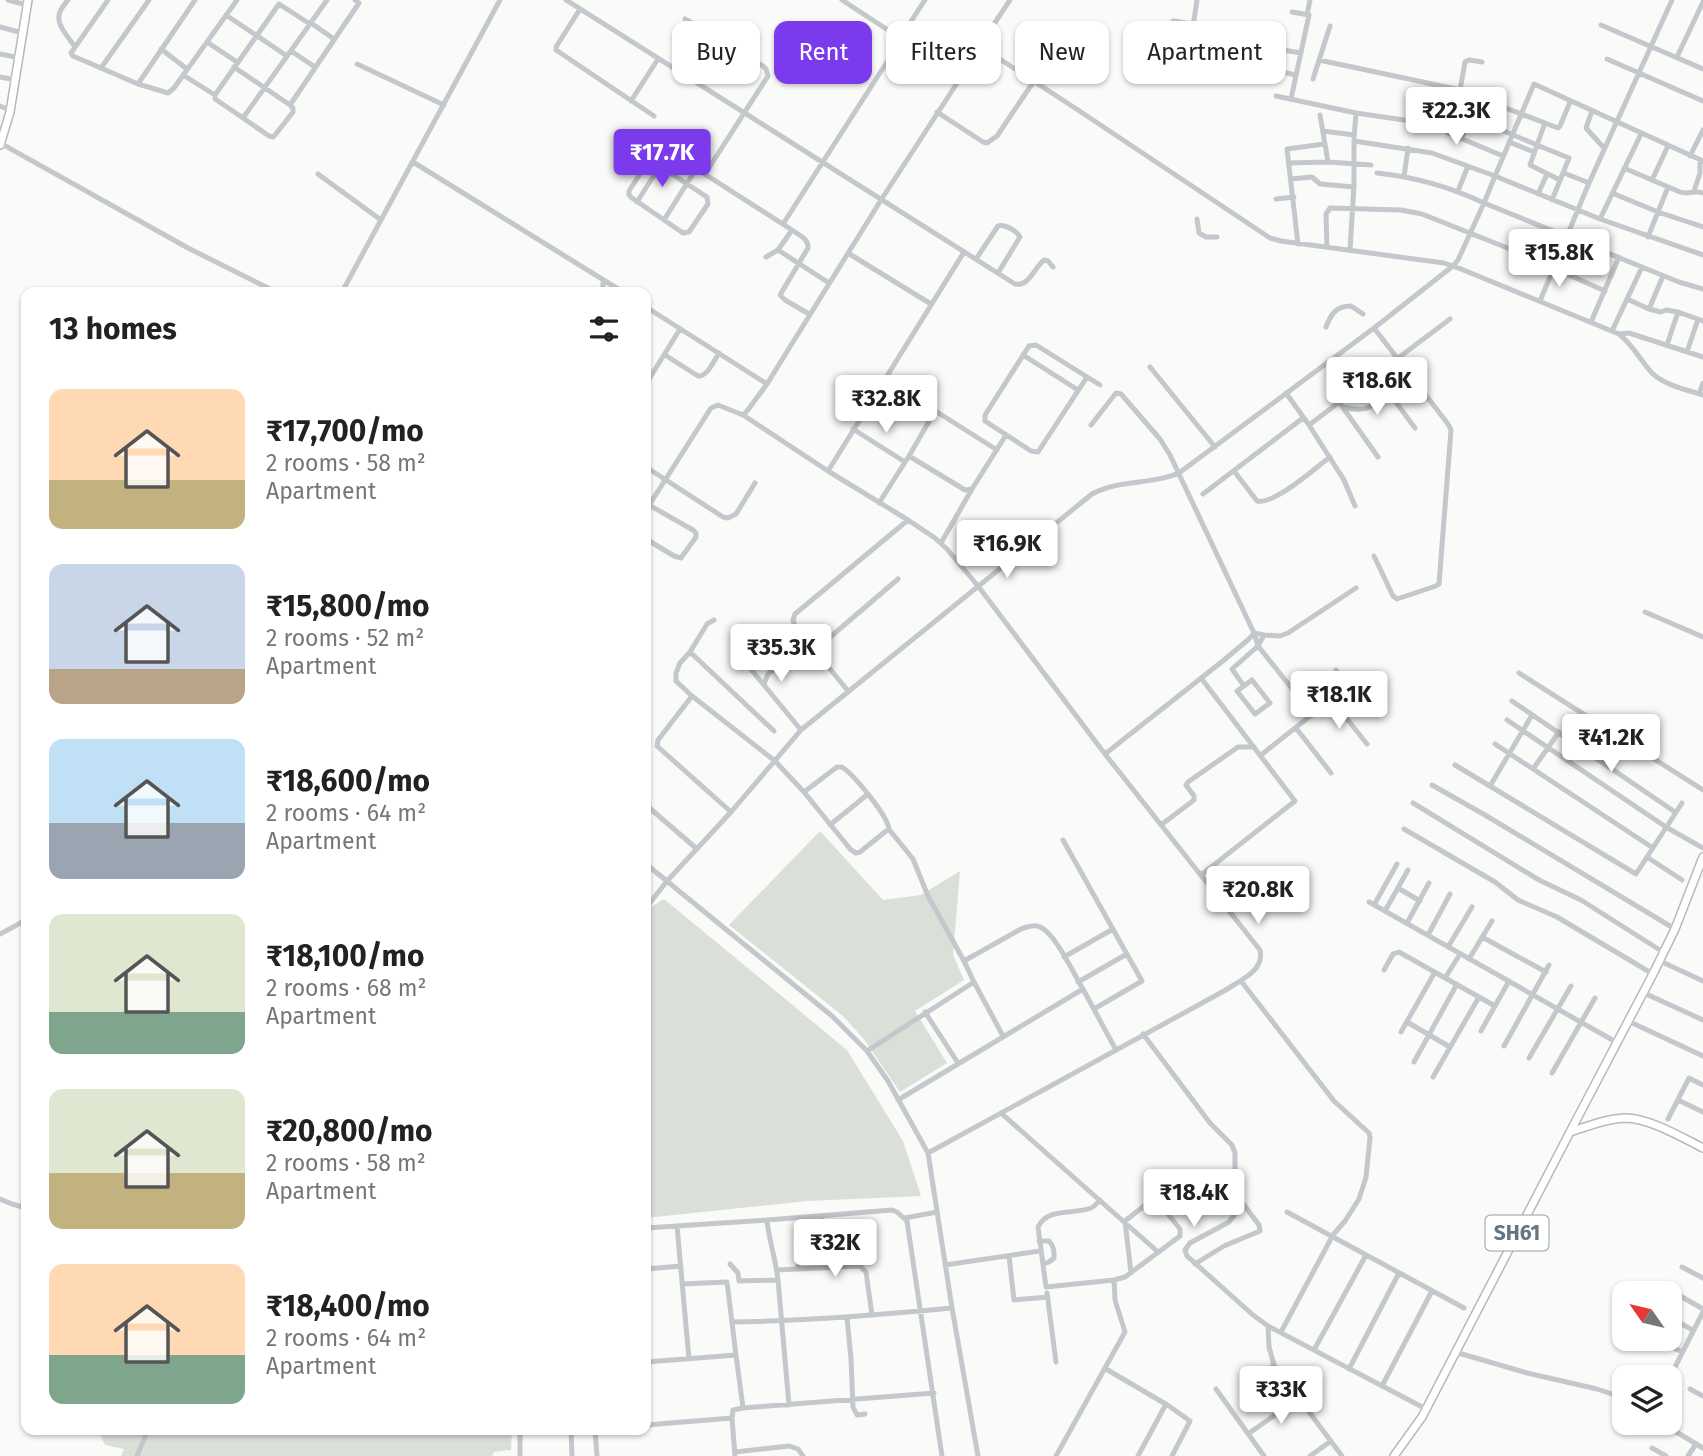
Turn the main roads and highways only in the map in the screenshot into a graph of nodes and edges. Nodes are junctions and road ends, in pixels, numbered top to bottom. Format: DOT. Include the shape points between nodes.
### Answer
graph roads {
  1 [pos="25,1"];
  2 [pos="3,107"];
  3 [pos="0,130"];
  4 [pos="0,144"];
  5 [pos="1703,857"];
  6 [pos="1570,1132"];
  7 [pos="1703,1148"];
  8 [pos="1394,1456"];
  1 -- 2 [label="main road"];
  1 -- 4 [label="main road" via="10,112"];
  2 -- 3 [label="main road"];
  5 -- 6 [label="main road" via="1660,961"];
  6 -- 7 [label="main road" via="1630,1118"];
  6 -- 8 [label="main road, SH61" via="1426,1409"];
}
